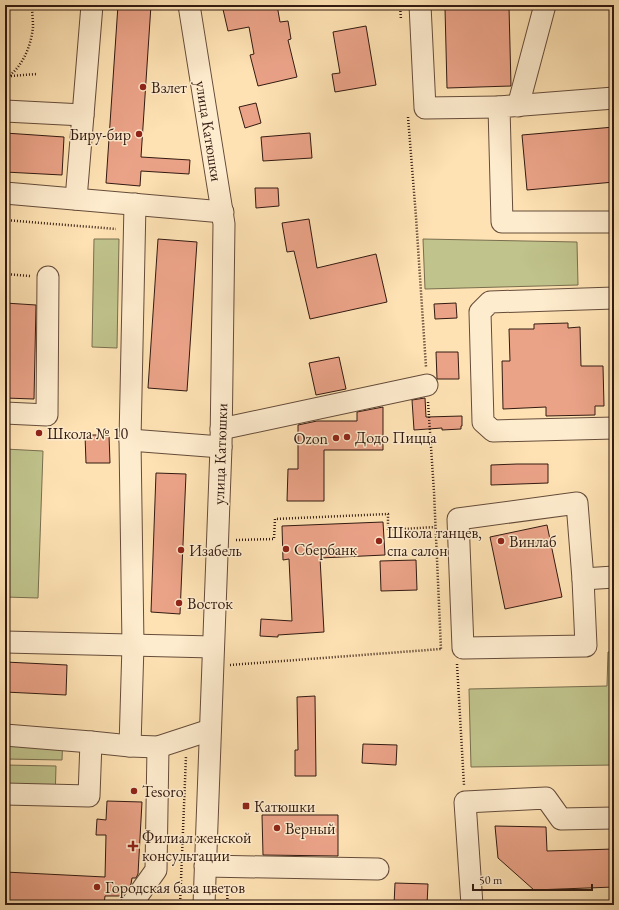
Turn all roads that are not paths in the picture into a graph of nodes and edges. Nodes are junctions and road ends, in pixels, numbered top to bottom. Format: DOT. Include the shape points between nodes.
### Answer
graph roads {
  1 [pos="92,5"];
  2 [pos="189,5"];
  3 [pos="420,5"];
  4 [pos="545,5"];
  5 [pos="614,98"];
  6 [pos="509,106"];
  7 [pos="5,111"];
  8 [pos="83,115"];
  9 [pos="5,194"];
  10 [pos="76,199"];
  11 [pos="135,204"];
  12 [pos="222,212"];
  13 [pos="614,222"];
  14 [pos="48,277"];
  15 [pos="614,298"];
  16 [pos="427,385"];
  17 [pos="5,413"];
  18 [pos="614,428"];
  19 [pos="221,438"];
  20 [pos="130,440"];
  21 [pos="614,577"];
  22 [pos="583,578"];
  23 [pos="5,642"];
  24 [pos="134,645"];
  25 [pos="213,657"];
  26 [pos="210,730"];
  27 [pos="5,735"];
  28 [pos="91,742"];
  29 [pos="130,746"];
  30 [pos="158,747"];
  31 [pos="5,794"];
  32 [pos="614,818"];
  33 [pos="205,866"];
  34 [pos="378,869"];
  35 [pos="131,905"];
  36 [pos="204,905"];
  37 [pos="472,905"];
  1 -- 8 [label="street"];
  2 -- 12 [label="street, улица Катюшки"];
  3 -- 6 [label="street" via="425,108"];
  4 -- 6 [label="street"];
  5 -- 6 [label="street"];
  6 -- 13 [label="street" via="502,222"];
  7 -- 8 [label="street"];
  8 -- 10 [label="street"];
  9 -- 10 [label="street"];
  10 -- 11 [label="street"];
  11 -- 12 [label="street"];
  11 -- 20 [label="street"];
  12 -- 19 [label="street, улица Катюшки" via="224,224"];
  14 -- 17 [label="street" via="47,415"];
  15 -- 18 [label="street" via="490,302 480,312 483,422 492,431"];
  16 -- 19 [label="street"];
  19 -- 20 [label="street"];
  19 -- 25 [label="street, улица Катюшки"];
  20 -- 24 [label="street"];
  21 -- 22 [label="street"];
  22 -- 22 [label="street" via="586,646 460,648 458,519 577,503"];
  23 -- 24 [label="street"];
  24 -- 25 [label="street"];
  24 -- 29 [label="street"];
  25 -- 26 [label="street, улица Катюшки"];
  26 -- 30 [label="street"];
  26 -- 33 [label="street, улица Катюшки"];
  27 -- 28 [label="street"];
  28 -- 29 [label="street"];
  28 -- 31 [label="street" via="89,796"];
  29 -- 30 [label="street"];
  30 -- 35 [label="street" via="156,870"];
  32 -- 37 [label="street" via="561,820 546,798 465,802"];
  33 -- 34 [label="street"];
  33 -- 36 [label="street, улица Катюшки"];
}
